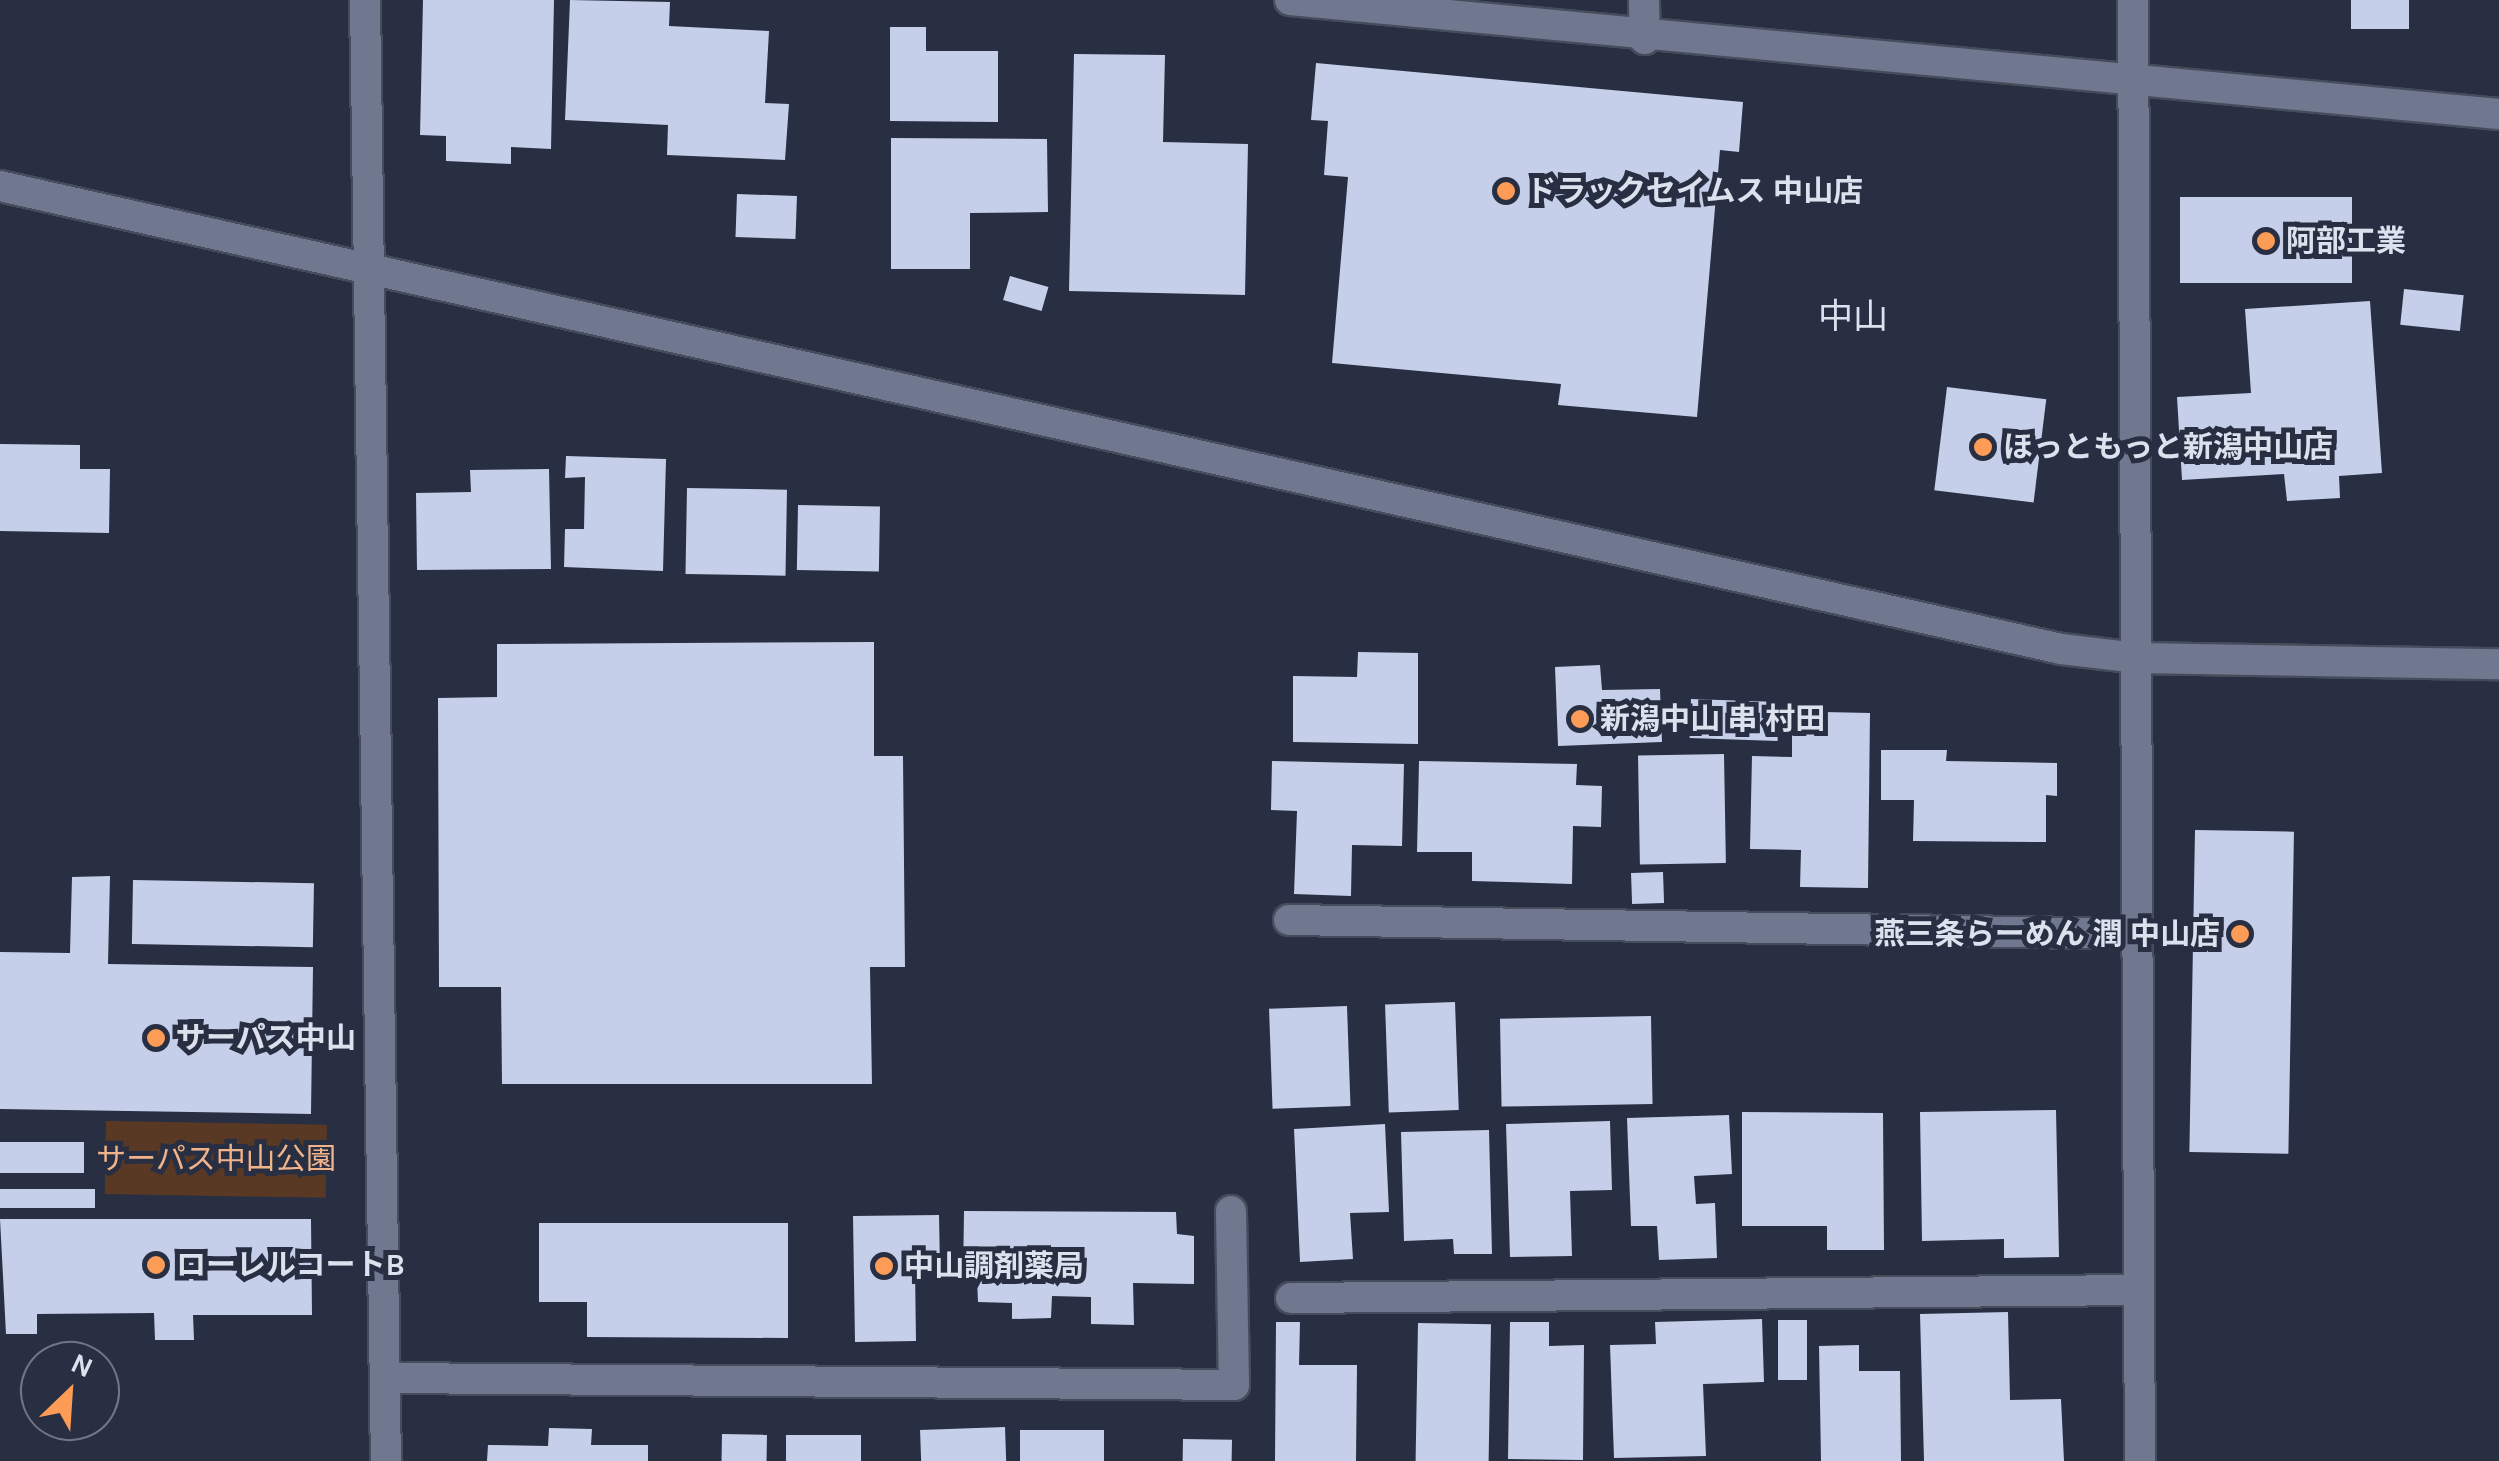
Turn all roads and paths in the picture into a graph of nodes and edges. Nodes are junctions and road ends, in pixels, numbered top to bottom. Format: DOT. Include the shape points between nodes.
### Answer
graph roads {
  1 [pos="365,0"];
  2 [pos="1294,0"];
  3 [pos="1644,0"];
  4 [pos="2133,0"];
  5 [pos="1645,39"];
  6 [pos="2132,82"];
  7 [pos="2499,114"];
  8 [pos="0,186"];
  9 [pos="374,268"];
  10 [pos="2138,658"];
  11 [pos="2499,664"];
  12 [pos="1288,920"];
  13 [pos="2140,934"];
  14 [pos="1230,1211"];
  15 [pos="2139,1290"];
  16 [pos="1290,1298"];
  17 [pos="388,1378"];
  18 [pos="386,1461"];
  19 [pos="2140,1461"];
  1 -- 9 [label="street"];
  2 -- 5 [label="street"];
  3 -- 5 [label="street"];
  4 -- 6 [label="street"];
  5 -- 6 [label="street"];
  6 -- 7 [label="street"];
  6 -- 10 [label="street"];
  8 -- 9 [label="street"];
  9 -- 10 [label="street" via="1502,528 2061,649"];
  9 -- 17 [label="street"];
  10 -- 11 [label="street"];
  10 -- 13 [label="street"];
  12 -- 13 [label="street"];
  13 -- 15 [label="street"];
  14 -- 17 [label="street" via="1234,1385"];
  15 -- 16 [label="street"];
  15 -- 19 [label="street"];
  17 -- 18 [label="street"];
}
